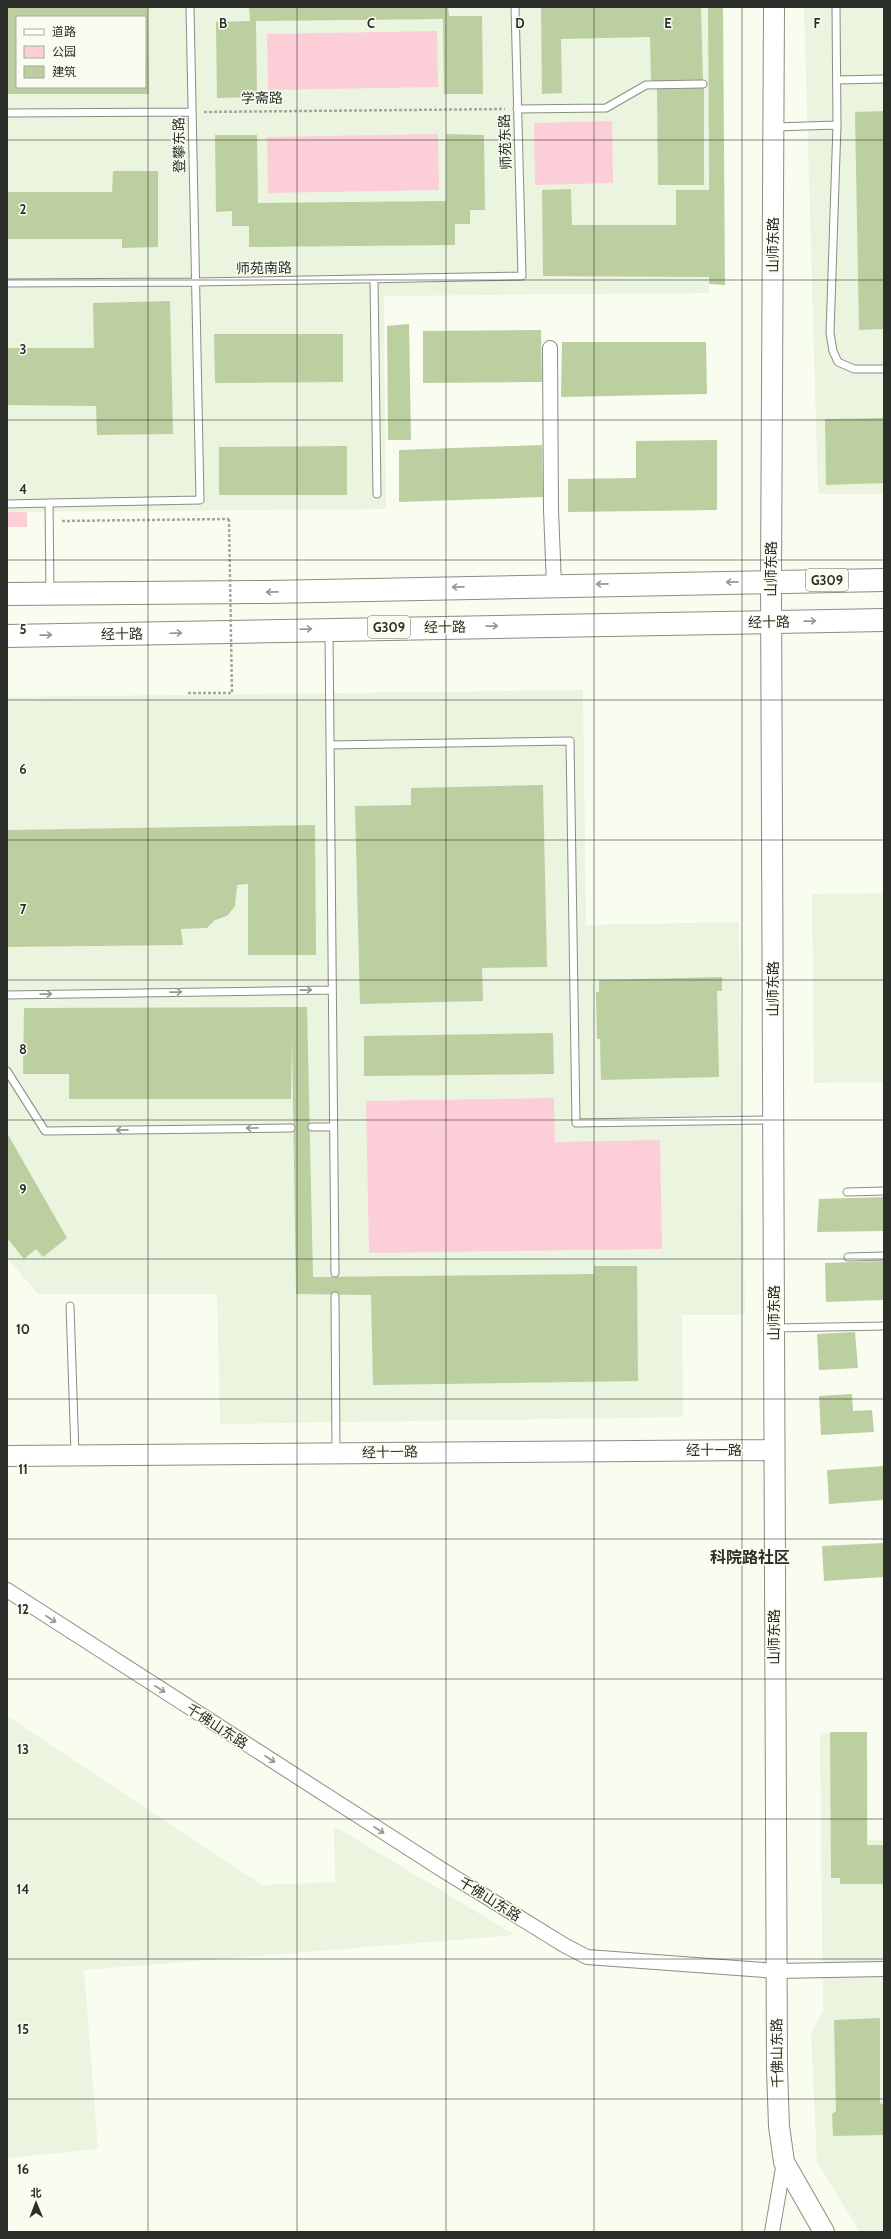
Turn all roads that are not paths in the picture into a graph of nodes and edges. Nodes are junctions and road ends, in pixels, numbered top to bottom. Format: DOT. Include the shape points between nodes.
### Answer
graph roads {
  1 [pos="190,7"];
  2 [pos="515,7"];
  3 [pos="774,7"];
  4 [pos="836,7"];
  5 [pos="884,79"];
  6 [pos="837,80"];
  7 [pos="703,84"];
  8 [pos="517,108"];
  9 [pos="192,112"];
  10 [pos="7,113"];
  11 [pos="837,125"];
  12 [pos="774,127"];
  13 [pos="522,276"];
  14 [pos="374,280"];
  15 [pos="195,282"];
  16 [pos="7,283"];
  17 [pos="550,348"];
  18 [pos="884,370"];
  19 [pos="378,494"];
  20 [pos="49,503"];
  21 [pos="7,504"];
  22 [pos="884,580"];
  23 [pos="771,581"];
  24 [pos="554,585"];
  25 [pos="50,593"];
  26 [pos="7,594"];
  27 [pos="884,620"];
  28 [pos="771,622"];
  29 [pos="329,628"];
  30 [pos="7,636"];
  31 [pos="330,745"];
  32 [pos="332,990"];
  33 [pos="7,995"];
  34 [pos="7,1071"];
  35 [pos="774,1120"];
  36 [pos="312,1127"];
  37 [pos="334,1127"];
  38 [pos="291,1128"];
  39 [pos="884,1191"];
  40 [pos="847,1192"];
  41 [pos="884,1256"];
  42 [pos="848,1257"];
  43 [pos="335,1273"];
  44 [pos="335,1296"];
  45 [pos="70,1306"];
  46 [pos="884,1326"];
  47 [pos="774,1328"];
  48 [pos="773,1450"];
  49 [pos="336,1453"];
  50 [pos="75,1455"];
  51 [pos="7,1456"];
  52 [pos="7,1590"];
  53 [pos="884,1970"];
  54 [pos="777,1971"];
  55 [pos="784,2162"];
  56 [pos="772,2232"];
  57 [pos="824,2232"];
  1 -- 9 [label="lane, 登攀东路"];
  2 -- 8 [label="lane, 师苑东路"];
  3 -- 12 [label="main road, 山师东路"];
  4 -- 6 [label="lane"];
  5 -- 6 [label="lane"];
  6 -- 11 [label="lane"];
  7 -- 8 [label="lane" via="646,85 606,108"];
  8 -- 13 [label="lane, 师苑东路"];
  9 -- 10 [label="lane"];
  9 -- 15 [label="lane, 登攀东路"];
  11 -- 12 [label="lane"];
  11 -- 18 [label="lane" via="830,333 833,351 838,362 854,369"];
  12 -- 23 [label="main road, 山师东路"];
  13 -- 14 [label="lane, 师苑南路"];
  14 -- 15 [label="lane, 师苑南路"];
  14 -- 19 [label="lane"];
  15 -- 16 [label="lane, 师苑南路"];
  15 -- 20 [label="lane, 登攀东路" via="200,500"];
  17 -- 24 [label="street"];
  20 -- 21 [label="lane"];
  20 -- 25 [label="lane"];
  22 -- 23 [label="highway, G309"];
  23 -- 24 [label="highway, G309, one-way"];
  23 -- 28 [label="main road, 山师东路"];
  24 -- 25 [label="highway, G309, one-way" via="268,592"];
  25 -- 26 [label="highway, G309"];
  28 -- 27 [label="highway, 经十路 / G309, one-way"];
  29 -- 28 [label="highway, 经十路 / G309, one-way"];
  28 -- 35 [label="main road, 山师东路"];
  30 -- 29 [label="highway, 经十路 / G309, one-way"];
  29 -- 31 [label="lane"];
  31 -- 32 [label="lane"];
  31 -- 35 [label="lane" via="570,741 576,1123"];
  33 -- 32 [label="lane, one-way"];
  32 -- 37 [label="lane"];
  38 -- 34 [label="lane, one-way" via="45,1131"];
  35 -- 47 [label="main road, 山师东路"];
  36 -- 37 [label="lane"];
  37 -- 43 [label="lane"];
  39 -- 40 [label="lane"];
  41 -- 42 [label="lane"];
  44 -- 49 [label="lane"];
  45 -- 50 [label="lane"];
  46 -- 47 [label="lane"];
  47 -- 48 [label="main road, 山师东路"];
  48 -- 49 [label="main road, 经十一路"];
  48 -- 54 [label="main road, 山师东路"];
  49 -- 50 [label="main road, 经十一路"];
  50 -- 51 [label="main road, 经十一路"];
  52 -- 54 [label="street, 千佛山东路, one-way" via="441,1869 564,1945 587,1956"];
  53 -- 54 [label="street"];
  54 -- 55 [label="main road, 千佛山东路" via="779,2111"];
  55 -- 56 [label="street"];
  55 -- 57 [label="main road, 千佛山东路"];
}
